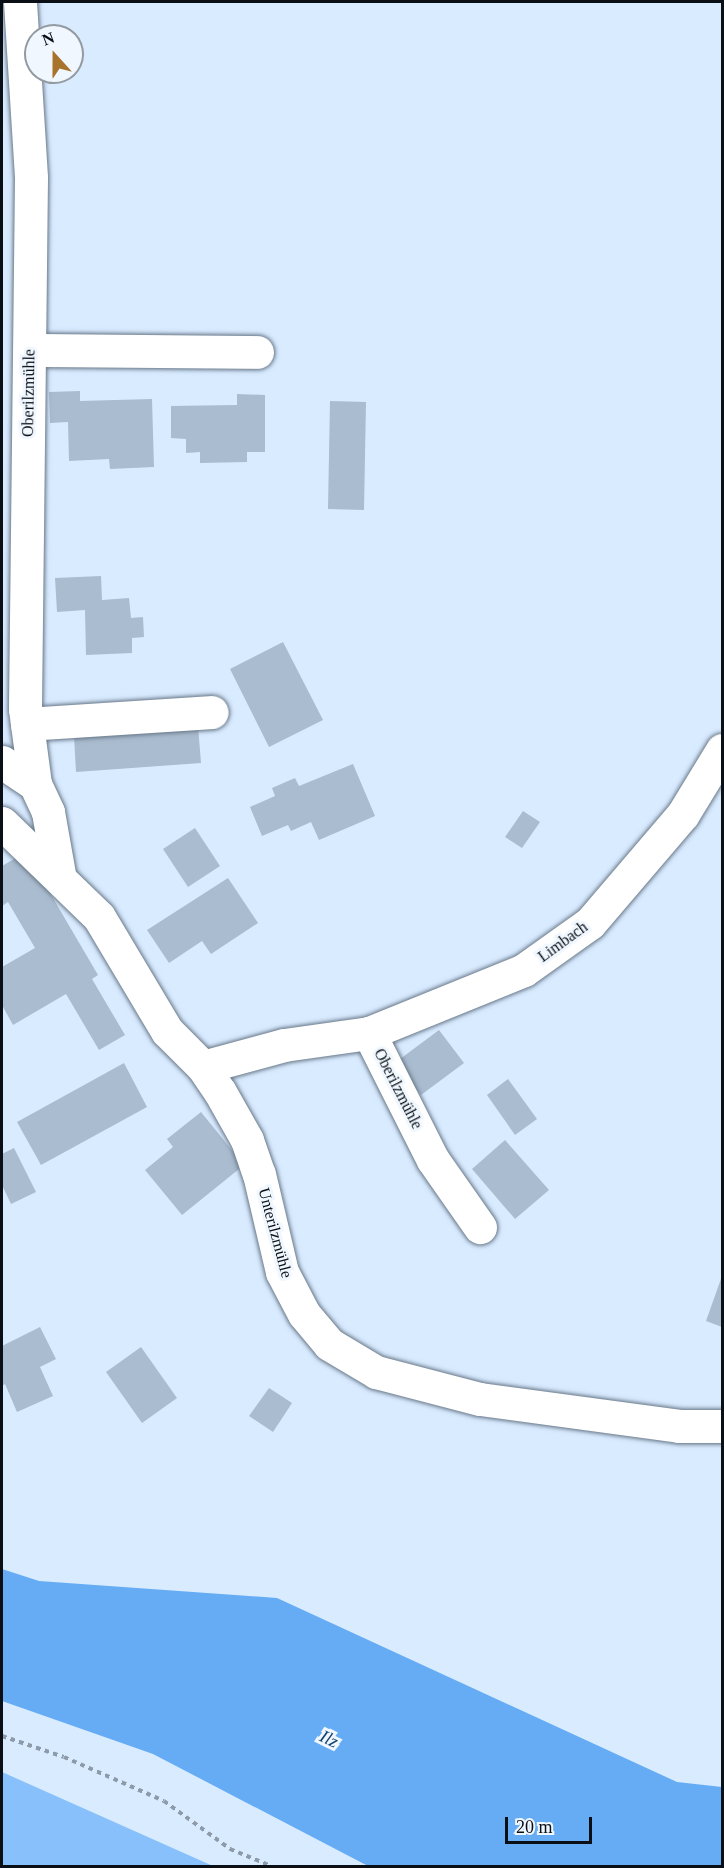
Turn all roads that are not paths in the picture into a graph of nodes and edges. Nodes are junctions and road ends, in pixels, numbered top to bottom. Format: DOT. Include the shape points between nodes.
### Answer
graph roads {
  1 [pos="20,2"];
  2 [pos="30,350"];
  3 [pos="257,352"];
  4 [pos="212,712"];
  5 [pos="27,724"];
  6 [pos="723,750"];
  7 [pos="2,762"];
  8 [pos="35,784"];
  9 [pos="2,823"];
  10 [pos="59,874"];
  11 [pos="369,1033"];
  12 [pos="203,1067"];
  13 [pos="480,1227"];
  14 [pos="723,1426"];
  1 -- 2 [label="street, Oberilzmühle" via="31,178"];
  2 -- 3 [label="street"];
  2 -- 5 [label="street, Oberilzmühle"];
  4 -- 5 [label="street"];
  5 -- 8 [label="street, Oberilzmühle"];
  6 -- 11 [label="street, Limbach" via="683,814 590,923 524,970"];
  7 -- 8 [label="street"];
  8 -- 10 [label="street, Oberilzmühle" via="48,812"];
  9 -- 10 [label="street"];
  10 -- 12 [label="street, Unterilzmühle" via="99,917 167,1031"];
  11 -- 12 [label="street, Oberilzmühle" via="284,1045"];
  11 -- 13 [label="street, Oberilzmühle" via="433,1160"];
  12 -- 14 [label="street, Unterilzmühle" via="247,1140 260,1174 282,1272 304,1314 329,1344 376,1372 480,1399 679,1426"];
}
